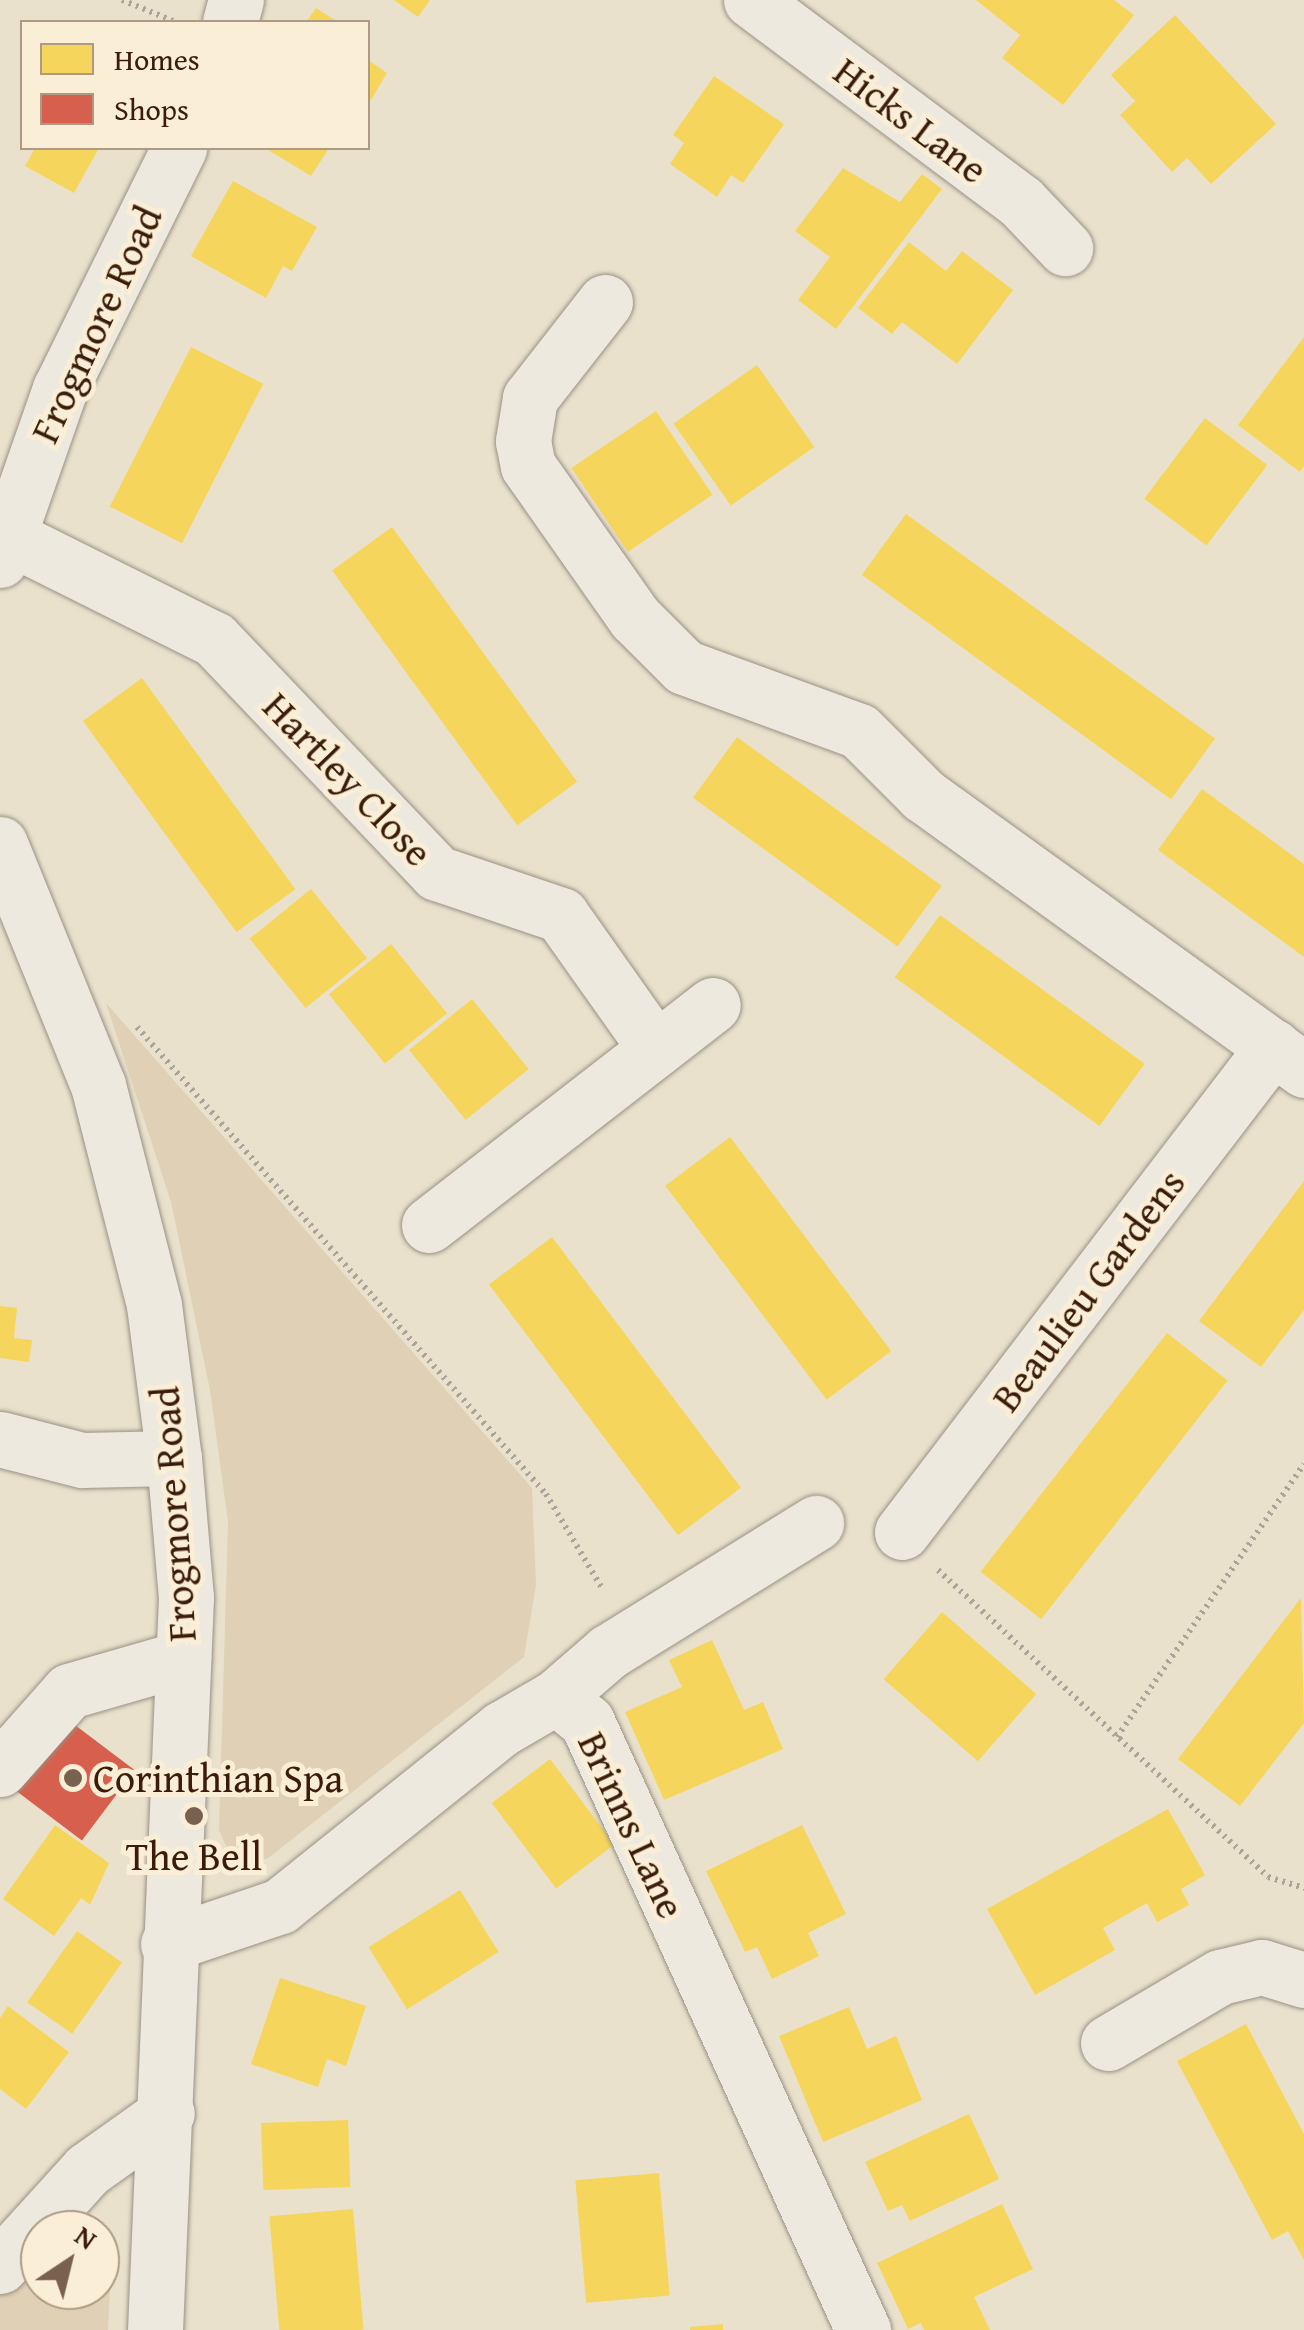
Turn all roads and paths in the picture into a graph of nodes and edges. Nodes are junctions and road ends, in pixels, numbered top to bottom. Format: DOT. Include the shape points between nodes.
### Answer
graph roads {
  1 [pos="122,0"];
  2 [pos="751,0"];
  3 [pos="171,20"];
  4 [pos="178,150"];
  5 [pos="1065,248"];
  6 [pos="605,302"];
  7 [pos="3,548"];
  8 [pos="0,844"];
  9 [pos="714,1004"];
  10 [pos="128,1016"];
  11 [pos="656,1049"];
  12 [pos="1288,1058"];
  13 [pos="429,1224"];
  14 [pos="0,1439"];
  15 [pos="174,1458"];
  16 [pos="1304,1464"];
  17 [pos="816,1523"];
  18 [pos="902,1532"];
  19 [pos="631,1638"];
  20 [pos="183,1658"];
  21 [pos="556,1697"];
  22 [pos="1117,1737"];
  23 [pos="0,1769"];
  24 [pos="1304,1888"];
  25 [pos="168,1944"];
  26 [pos="1304,1980"];
  27 [pos="1108,2043"];
  28 [pos="167,2113"];
  29 [pos="0,2266"];
  30 [pos="155,2330"];
  31 [pos="863,2330"];
  1 -- 3 [label="path"];
  2 -- 5 [label="street, Hicks Lane" via="1022,202"];
  4 -- 7 [label="street, Frogmore Road" via="60,389"];
  6 -- 12 [label="street, Beaulieu Gardens" via="530,398 523,441 528,466 635,618 684,668 859,731 923,796"];
  7 -- 11 [label="street, Hartley Close" via="214,640 438,873 561,915"];
  8 -- 15 [label="street, Frogmore Road" via="98,1085 154,1305"];
  9 -- 11 [label="street"];
  10 -- 19 [label="path" via="546,1494"];
  11 -- 13 [label="street"];
  12 -- 18 [label="street, Beaulieu Gardens"];
  14 -- 15 [label="street" via="82,1460"];
  15 -- 20 [label="street, Frogmore Road" via="186,1597"];
  16 -- 22 [label="path"];
  17 -- 19 [label="street"];
  18 -- 22 [label="path"];
  19 -- 21 [label="street"];
  20 -- 23 [label="street" via="69,1691"];
  20 -- 25 [label="street, Frogmore Road"];
  21 -- 25 [label="street, Brinns Lane" via="500,1729 280,1906"];
  21 -- 31 [label="street, Brinns Lane" via="587,1722"];
  22 -- 24 [label="path" via="1268,1876"];
  25 -- 28 [label="street, Frogmore Road"];
  26 -- 27 [label="street" via="1262,1966 1220,1977"];
  28 -- 29 [label="street" via="87,2170"];
  28 -- 30 [label="street, Frogmore Road"];
}
